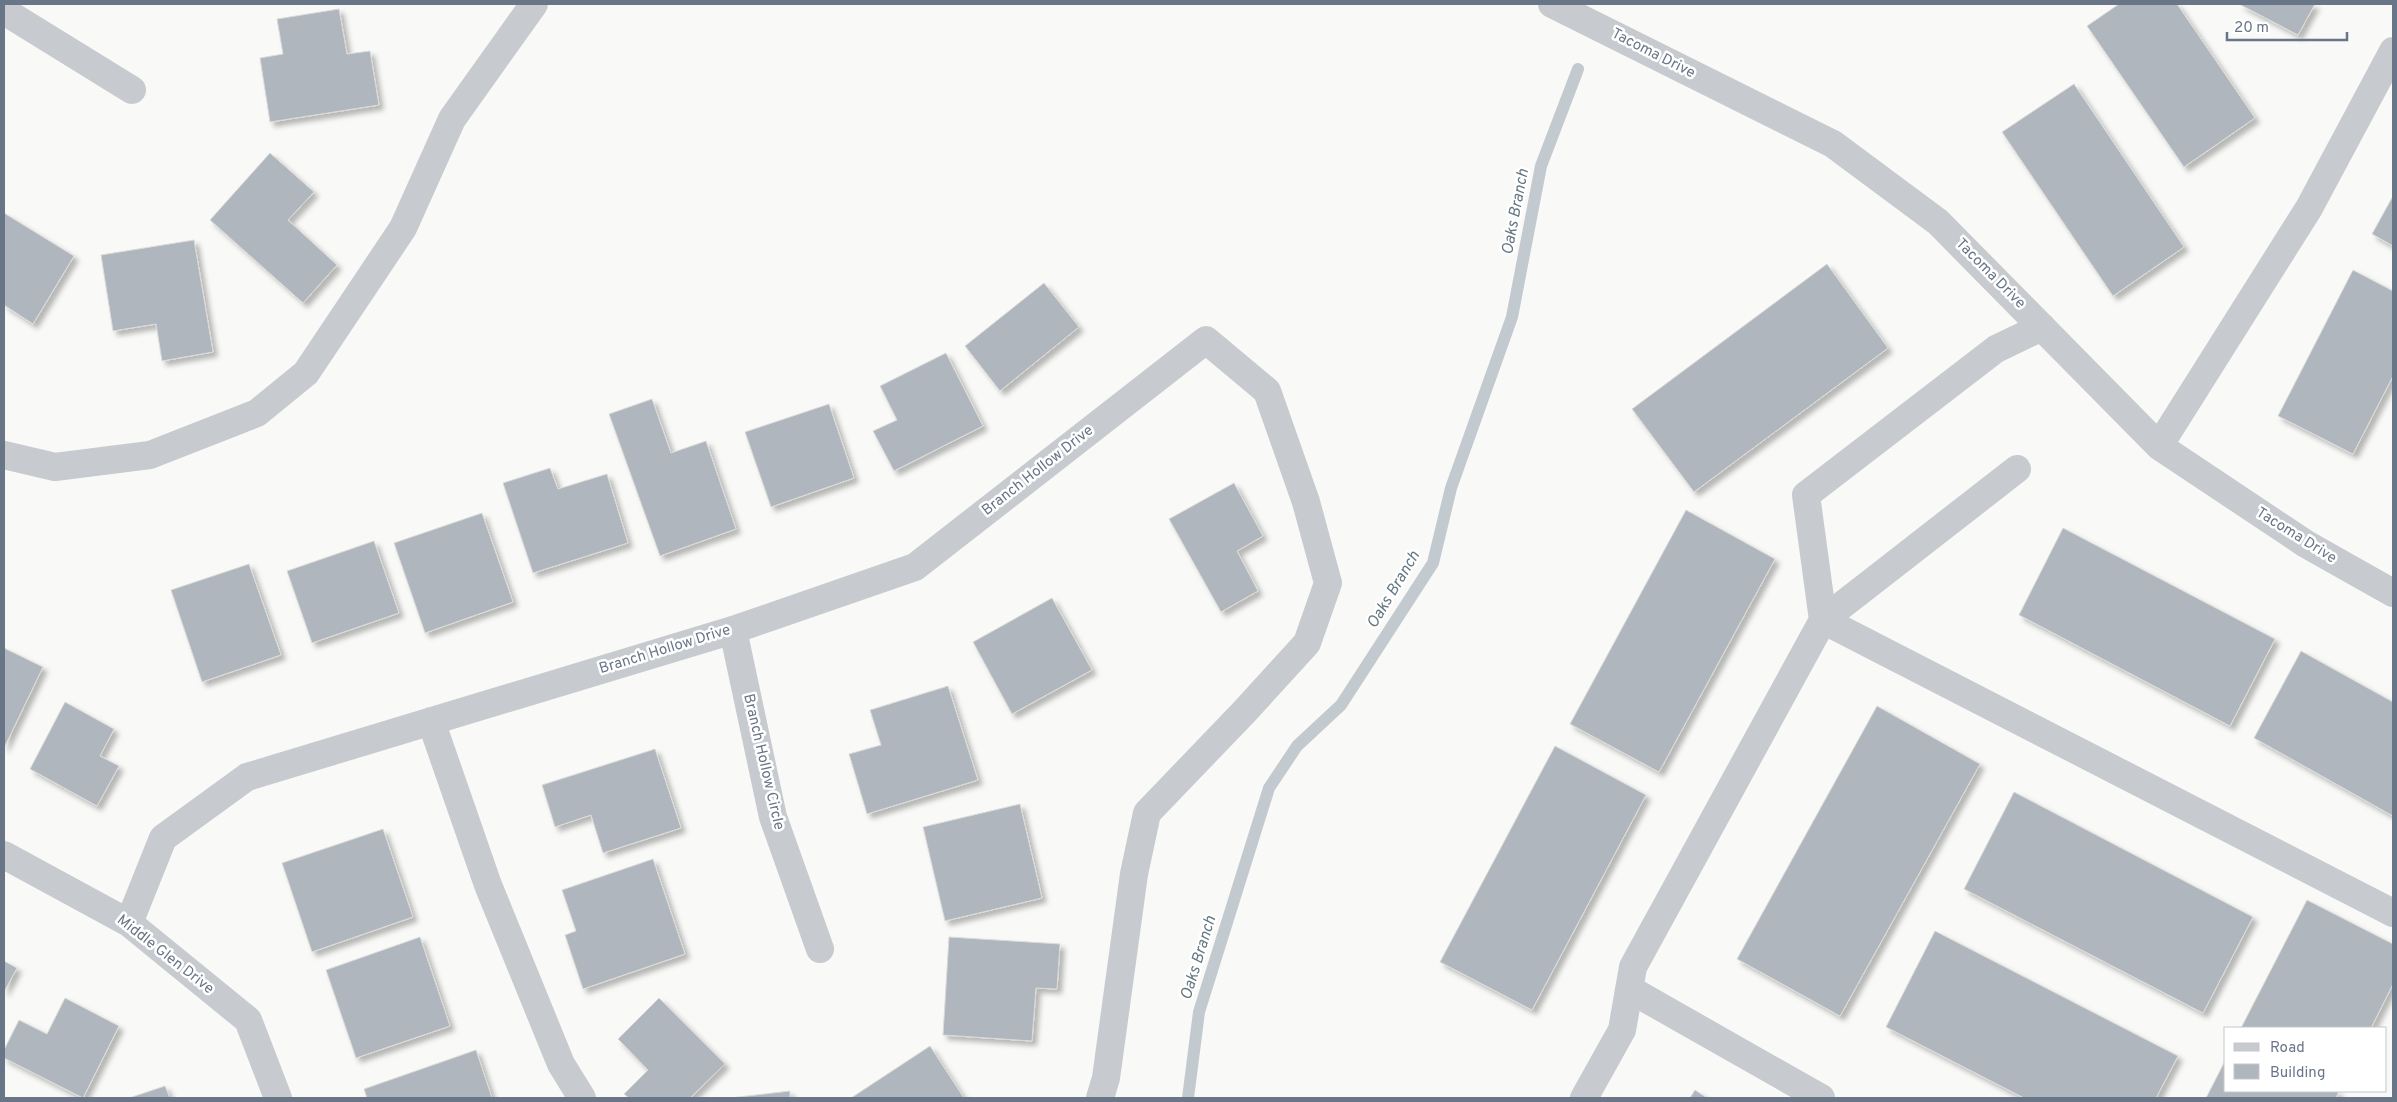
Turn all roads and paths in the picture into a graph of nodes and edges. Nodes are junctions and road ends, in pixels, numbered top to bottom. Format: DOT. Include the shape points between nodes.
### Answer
graph roads {
  1 [pos="534,4"];
  2 [pos="1552,4"];
  3 [pos="4,11"];
  4 [pos="2393,51"];
  5 [pos="132,90"];
  6 [pos="2042,327"];
  7 [pos="2159,446"];
  8 [pos="4,455"];
  9 [pos="2017,469"];
  10 [pos="2393,593"];
  11 [pos="1823,620"];
  12 [pos="733,630"];
  13 [pos="431,721"];
  14 [pos="4,856"];
  15 [pos="2393,913"];
  16 [pos="129,923"];
  17 [pos="820,949"];
  18 [pos="1629,989"];
  19 [pos="278,1098"];
  20 [pos="582,1098"];
  21 [pos="1100,1098"];
  22 [pos="1584,1098"];
  23 [pos="1822,1098"];
  1 -- 8 [label="street" via="452,119 404,228 306,372 257,413 150,455 55,467"];
  2 -- 6 [label="street, Tacoma Drive" via="1833,144 1938,222"];
  3 -- 5 [label="street"];
  4 -- 7 [label="street" via="2309,208"];
  6 -- 7 [label="street, Tacoma Drive"];
  6 -- 11 [label="street" via="1996,350 1806,494"];
  7 -- 10 [label="street, Tacoma Drive" via="2306,544"];
  9 -- 11 [label="street"];
  11 -- 15 [label="street"];
  11 -- 18 [label="street" via="1633,966"];
  12 -- 13 [label="street, Branch Hollow Drive"];
  12 -- 17 [label="street, Branch Hollow Circle" via="773,817"];
  12 -- 21 [label="street, Branch Hollow Drive" via="915,567 1206,340 1267,392 1306,502 1328,584 1307,643 1147,813 1134,874 1106,1078"];
  13 -- 16 [label="street, Branch Hollow Drive" via="247,777 163,838"];
  13 -- 20 [label="street" via="488,885 561,1064"];
  14 -- 16 [label="street, Middle Glen Drive"];
  16 -- 19 [label="street, Middle Glen Drive" via="248,1020"];
  18 -- 22 [label="street" via="1622,1030"];
  18 -- 23 [label="street"];
}
